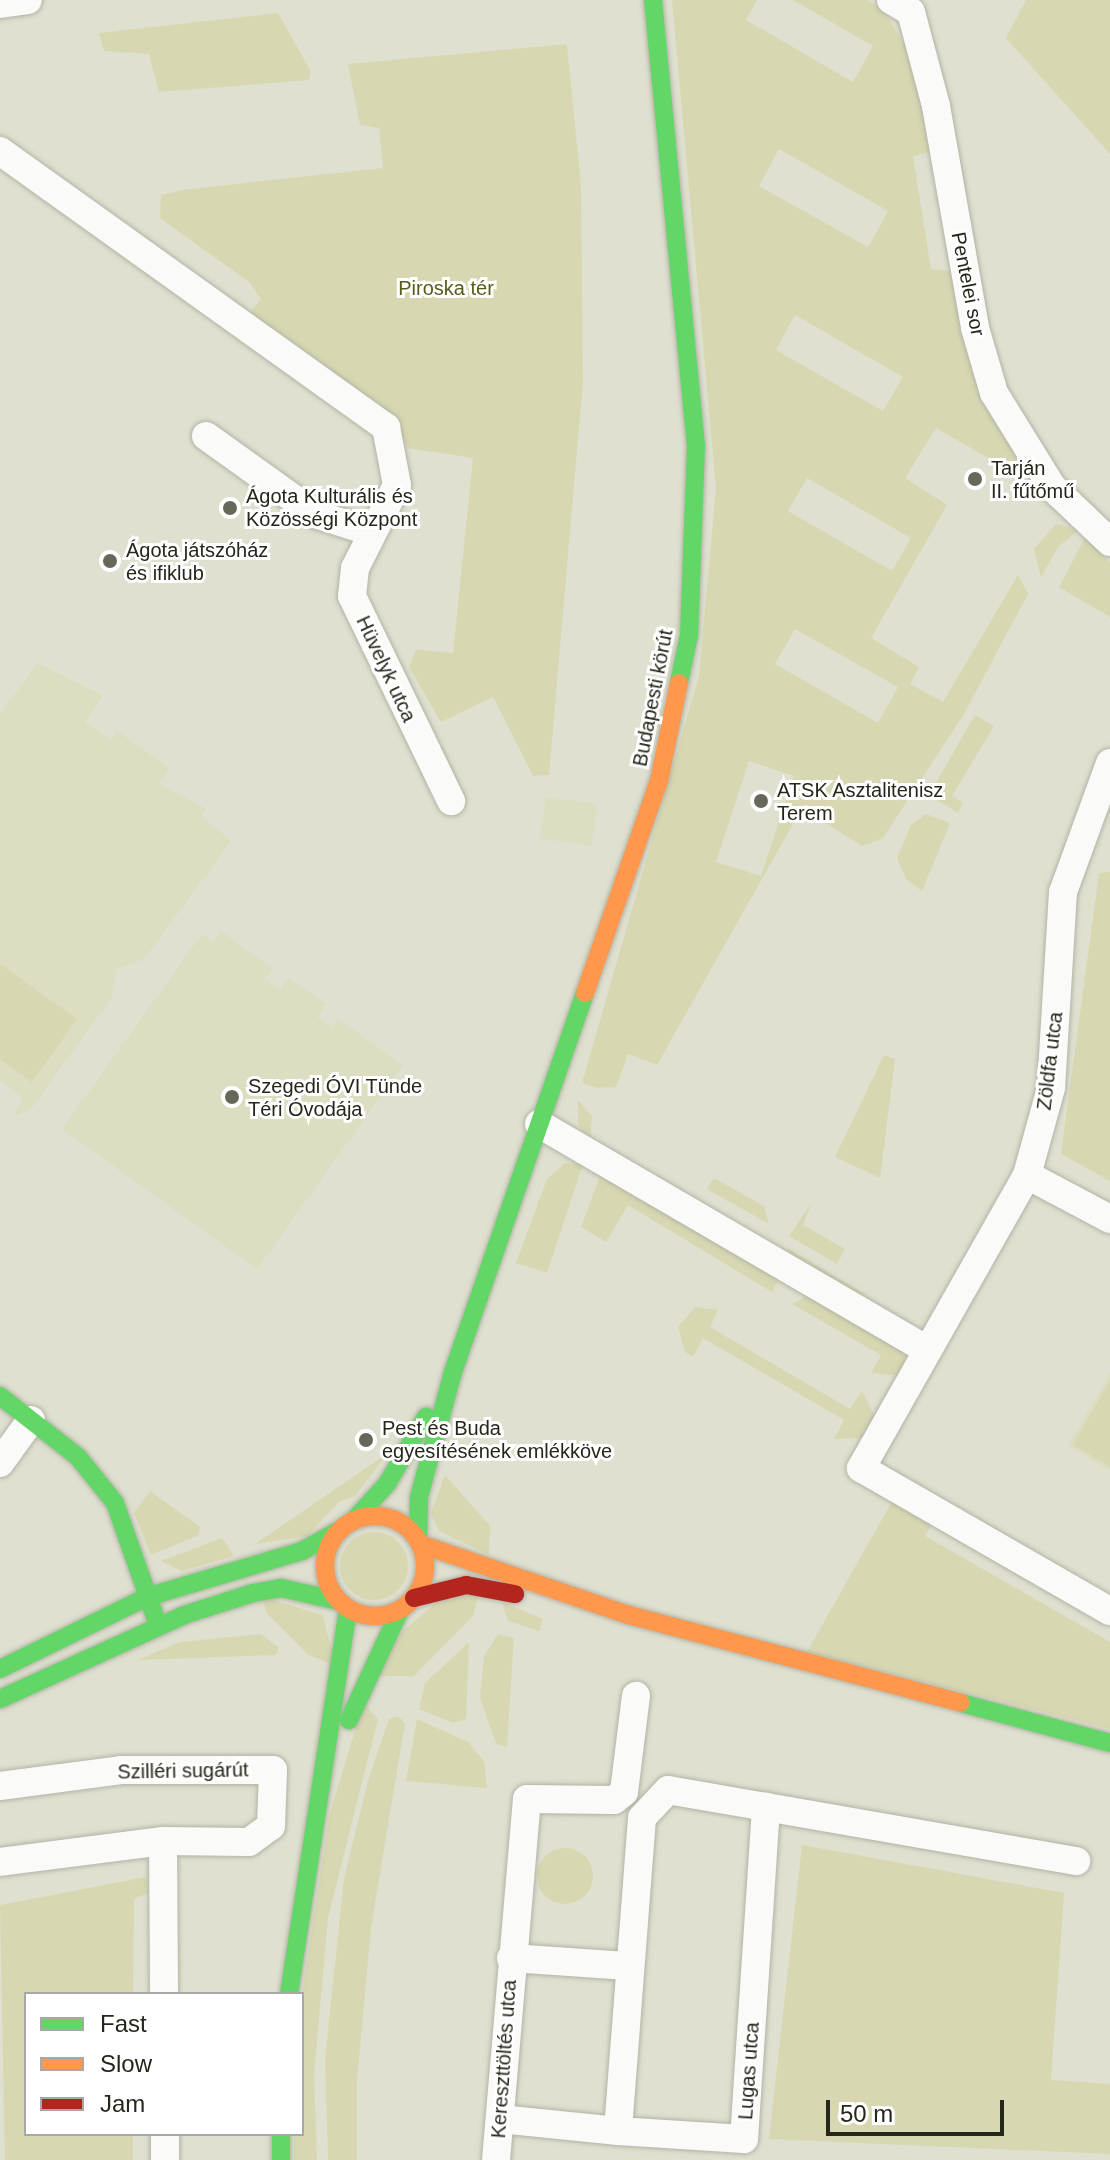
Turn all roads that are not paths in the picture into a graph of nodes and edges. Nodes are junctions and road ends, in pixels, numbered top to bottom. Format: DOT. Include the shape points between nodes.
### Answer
graph roads {
  1 [pos="28,0"];
  2 [pos="653,0"];
  3 [pos="891,0"];
  4 [pos="0,4"];
  5 [pos="0,151"];
  6 [pos="206,436"];
  7 [pos="371,532"];
  8 [pos="1110,542"];
  9 [pos="1110,763"];
  10 [pos="451,801"];
  11 [pos="1097,848"];
  12 [pos="539,1124"];
  13 [pos="1027,1175"];
  14 [pos="1110,1219"];
  15 [pos="927,1350"];
  16 [pos="453,1372"];
  17 [pos="0,1396"];
  18 [pos="31,1420"];
  19 [pos="0,1463"];
  20 [pos="346,1526"];
  21 [pos="419,1542"];
  22 [pos="147,1597"];
  23 [pos="407,1604"];
  24 [pos="344,1605"];
  25 [pos="1110,1611"];
  26 [pos="629,1615"];
  27 [pos="159,1627"];
  28 [pos="0,1669"];
  29 [pos="636,1696"];
  30 [pos="0,1699"];
  31 [pos="1110,1743"];
  32 [pos="0,1786"];
  33 [pos="319,1802"];
  34 [pos="766,1807"];
  35 [pos="163,1841"];
  36 [pos="1076,1861"];
  37 [pos="0,1862"];
  38 [pos="511,1958"];
  39 [pos="628,1966"];
  40 [pos="164,1992"];
  41 [pos="289,1992"];
  42 [pos="500,2119"];
  43 [pos="618,2131"];
  44 [pos="165,2136"];
  45 [pos="281,2136"];
  46 [pos="165,2160"];
  47 [pos="281,2160"];
  48 [pos="496,2160"];
  1 -- 4 [label="street"];
  2 -- 12 [label="street, Budapesti körút" via="696,446 689,635 659,781"];
  3 -- 8 [label="street, Pentelei sor" via="911,12 936,106 975,328 994,393 1052,487"];
  5 -- 7 [label="street, Hüvelyk utca" via="386,427 399,466 390,503"];
  6 -- 7 [label="street" via="315,514"];
  7 -- 10 [label="street, Hüvelyk utca" via="352,596"];
  9 -- 11 [label="street, Zöldfa utca" via="1091,799"];
  11 -- 13 [label="street, Zöldfa utca" via="1063,892 1051,1088"];
  12 -- 15 [label="street"];
  12 -- 16 [label="street, Budapesti körút"];
  13 -- 14 [label="street"];
  13 -- 15 [label="street, Zöldfa utca"];
  15 -- 25 [label="street, Zöldfa utca" via="861,1468"];
  16 -- 20 [label="street, Budapesti körút" via="387,1484"];
  16 -- 21 [label="street, Budapesti körút" via="419,1497"];
  17 -- 18 [label="street"];
  18 -- 19 [label="street"];
  18 -- 22 [label="street" via="78,1457 115,1503"];
  20 -- 21 [label="street" via="387,1517"];
  20 -- 22 [label="street" via="302,1551"];
  20 -- 24 [label="street" via="325,1573"];
  21 -- 23 [label="street" via="425,1573"];
  21 -- 26 [label="street"];
  22 -- 27 [label="street"];
  22 -- 28 [label="street"];
  23 -- 24 [label="street" via="374,1617"];
  23 -- 26 [label="street" via="466,1585"];
  23 -- 33 [label="street" via="359,1692"];
  24 -- 27 [label="street" via="281,1588"];
  24 -- 33 [label="street"];
  26 -- 31 [label="street"];
  27 -- 30 [label="street"];
  29 -- 38 [label="street, Kereszttöltés utca" via="624,1792 614,1800 527,1799"];
  32 -- 35 [label="street, Szilléri sugárút" via="121,1770 273,1770 271,1826 249,1842"];
  33 -- 41 [label="street"];
  34 -- 36 [label="street"];
  34 -- 39 [label="street" via="668,1790 651,1803 642,1818"];
  34 -- 43 [label="street, Lugas utca" via="744,2139"];
  35 -- 37 [label="street, Szilléri sugárút"];
  35 -- 40 [label="street"];
  38 -- 39 [label="street, Kereszttöltés utca"];
  38 -- 42 [label="street, Kereszttöltés utca"];
  39 -- 43 [label="street"];
  42 -- 43 [label="street, Lugas utca"];
  42 -- 48 [label="street, Kereszttöltés utca"];
  44 -- 46 [label="street"];
  45 -- 47 [label="street"];
}
